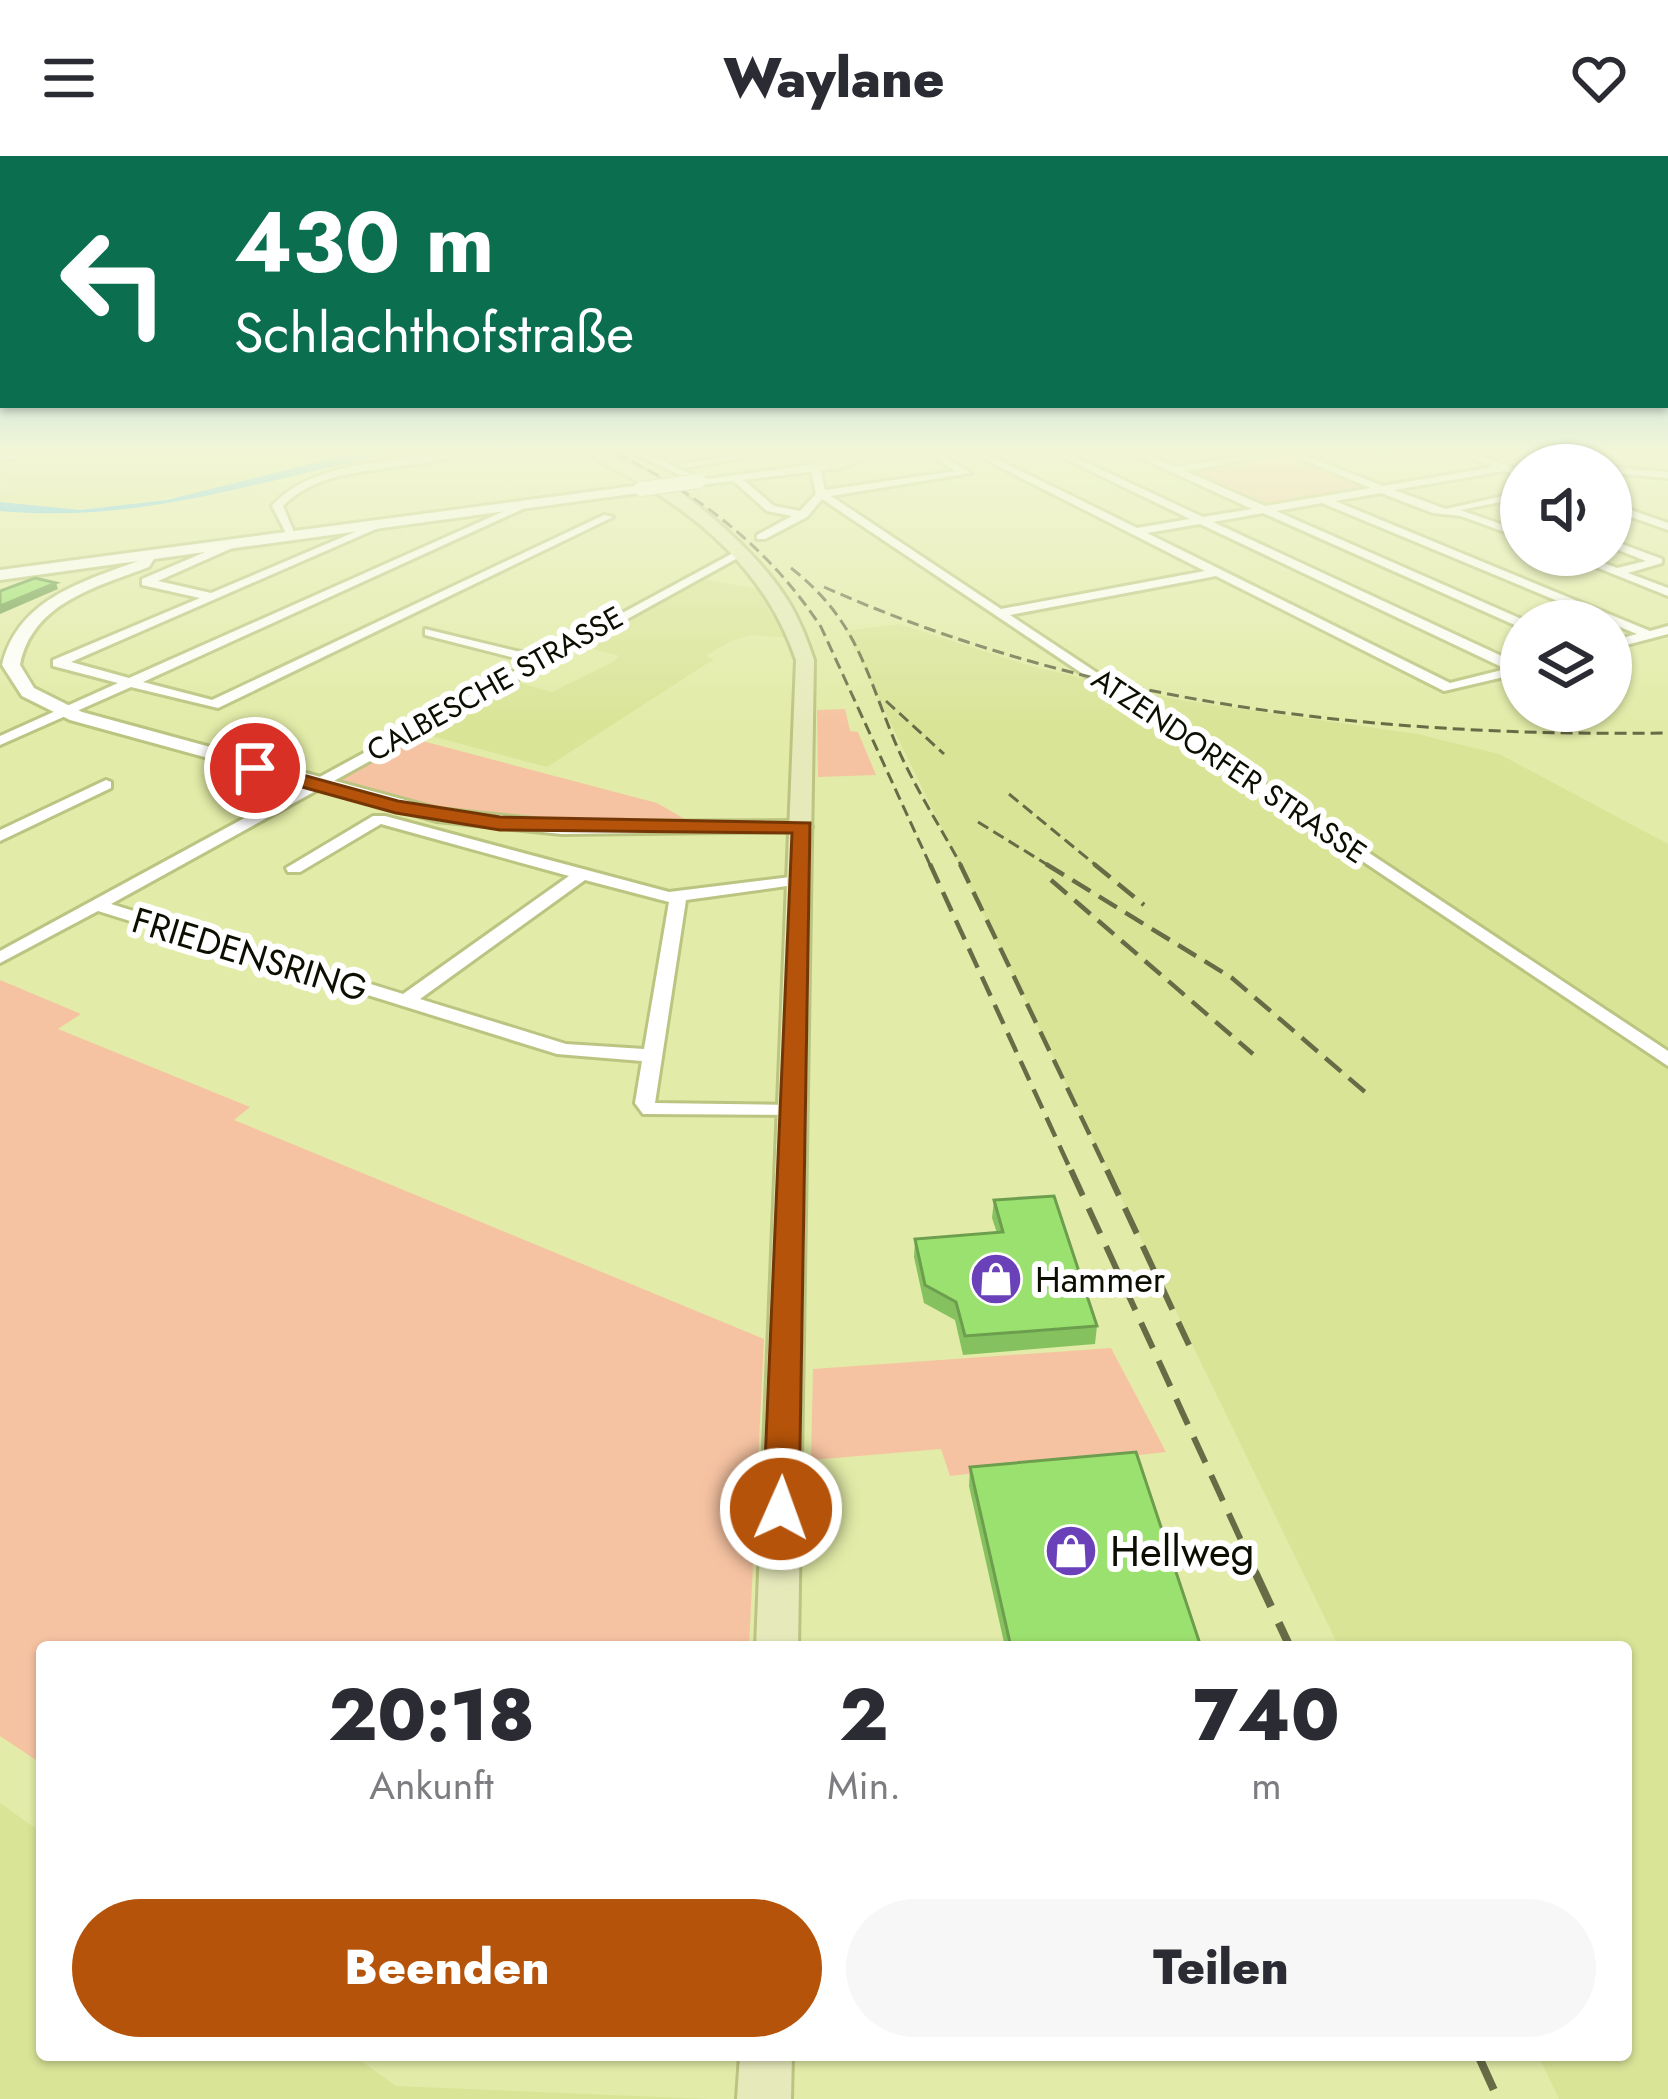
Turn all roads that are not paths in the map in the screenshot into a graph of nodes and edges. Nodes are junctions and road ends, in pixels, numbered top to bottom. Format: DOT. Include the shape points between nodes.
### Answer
graph roads {
  1 [pos="230,544"];
  2 [pos="233,544"];
  3 [pos="336,544"];
  4 [pos="441,544"];
  5 [pos="554,544"];
  6 [pos="727,544"];
  7 [pos="894,544"];
  8 [pos="1158,544"];
  9 [pos="1252,544"];
  10 [pos="1341,544"];
  11 [pos="1429,544"];
  12 [pos="1632,551"];
  13 [pos="740,554"];
  14 [pos="149,555"];
  15 [pos="1632,568"];
  16 [pos="1215,573"];
  17 [pos="0,575"];
  18 [pos="1626,576"];
  19 [pos="1668,592"];
  20 [pos="212,597"];
  21 [pos="999,614"];
  22 [pos="1500,614"];
  23 [pos="1668,631"];
  24 [pos="429,632"];
  25 [pos="1649,635"];
  26 [pos="1632,639"];
  27 [pos="538,660"];
  28 [pos="1500,660"];
  29 [pos="1500,674"];
  30 [pos="130,684"];
  31 [pos="65,712"];
  32 [pos="0,741"];
  33 [pos="106,785"];
  34 [pos="313,785"];
  35 [pos="0,836"];
  36 [pos="802,851"];
  37 [pos="294,868"];
  38 [pos="582,874"];
  39 [pos="678,897"];
  40 [pos="95,905"];
  41 [pos="0,940"];
  42 [pos="20,948"];
  43 [pos="0,958"];
  44 [pos="404,1001"];
  45 [pos="653,1056"];
  46 [pos="1668,1060"];
  47 [pos="793,1111"];
  48 [pos="777,1641"];
  49 [pos="766,2061"];
  50 [pos="764,2099"];
  1 -- 14 [label="street"];
  2 -- 20 [label="street" via="146,582"];
  3 -- 20 [label="street"];
  4 -- 30 [label="street"];
  5 -- 30 [label="street" via="213,705"];
  6 -- 13 [label="main road"];
  7 -- 21 [label="street, ATZENDORFER STRASSE"];
  8 -- 16 [label="street"];
  9 -- 28 [label="street"];
  10 -- 22 [label="street"];
  11 -- 25 [label="street"];
  12 -- 15 [label="street" via="1658,561"];
  13 -- 27 [label="street, CALBESCHE STRASSE"];
  13 -- 36 [label="main road" via="804,654"];
  14 -- 17 [label="street"];
  14 -- 31 [label="street" via="47,608 15,644 11,664 19,682"];
  16 -- 21 [label="street"];
  16 -- 29 [label="street" via="1449,688"];
  18 -- 19 [label="street"];
  20 -- 30 [label="street" via="58,662"];
  21 -- 46 [label="street, ATZENDORFER STRASSE"];
  23 -- 25 [label="street"];
  24 -- 27 [label="street"];
  25 -- 26 [label="street"];
  27 -- 34 [label="street, CALBESCHE STRASSE"];
  30 -- 31 [label="street"];
  31 -- 32 [label="street"];
  31 -- 34 [label="street"];
  33 -- 35 [label="street"];
  34 -- 36 [label="street" via="500,824 725,828"];
  34 -- 40 [label="street, CALBESCHE STRASSE"];
  36 -- 39 [label="street"];
  36 -- 47 [label="main road"];
  37 -- 38 [label="street" via="379,819"];
  38 -- 39 [label="street"];
  38 -- 44 [label="street, FRIEDENSRING"];
  39 -- 45 [label="street"];
  40 -- 42 [label="street, CALBESCHE STRASSE"];
  40 -- 44 [label="street, FRIEDENSRING"];
  41 -- 42 [label="street"];
  42 -- 43 [label="street, CALBESCHE STRASSE"];
  44 -- 45 [label="street, FRIEDENSRING" via="564,1050"];
  45 -- 47 [label="street" via="650,1110"];
  47 -- 48 [label="main road"];
  49 -- 50 [label="main road"];
}
